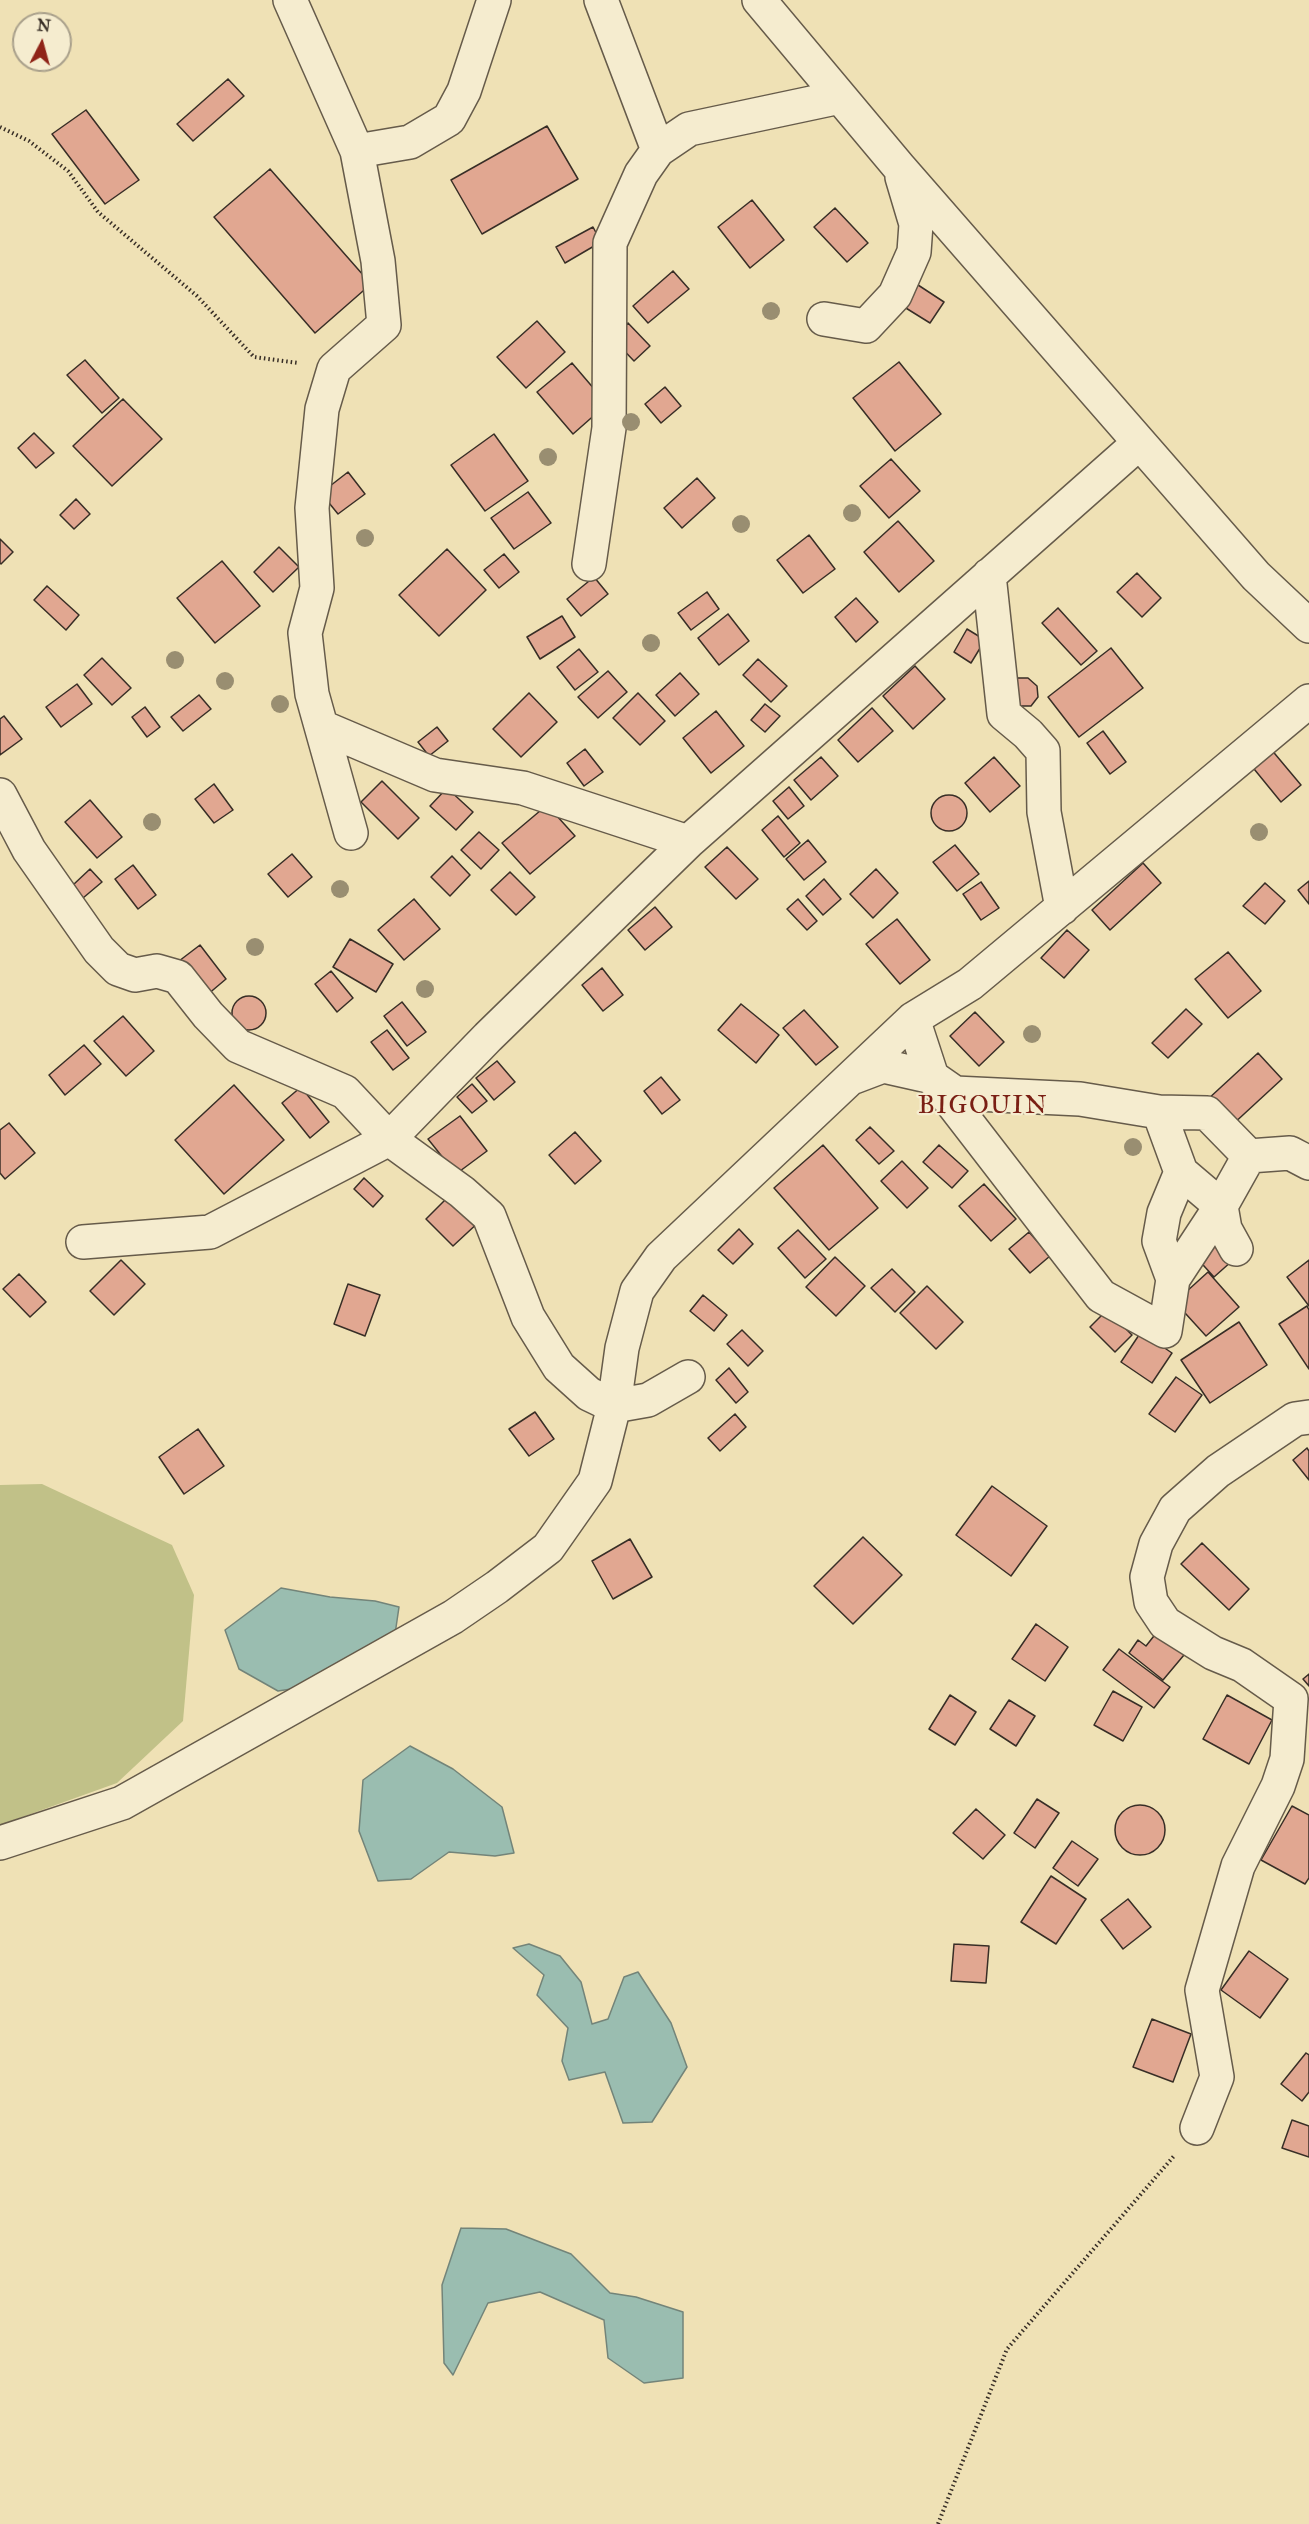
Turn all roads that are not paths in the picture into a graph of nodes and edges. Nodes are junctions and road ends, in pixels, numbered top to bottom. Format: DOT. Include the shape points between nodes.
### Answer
graph roads {
  1 [pos="290,0"];
  2 [pos="494,0"];
  3 [pos="601,0"];
  4 [pos="759,0"];
  5 [pos="840,96"];
  6 [pos="658,150"];
  7 [pos="357,151"];
  8 [pos="898,166"];
  9 [pos="824,319"];
  10 [pos="1139,443"];
  11 [pos="590,564"];
  12 [pos="989,575"];
  13 [pos="1309,626"];
  14 [pos="1309,701"];
  15 [pos="322,727"];
  16 [pos="0,795"];
  17 [pos="351,833"];
  18 [pos="688,842"];
  19 [pos="1062,908"];
  20 [pos="913,1018"];
  21 [pos="932,1077"];
  22 [pos="852,1078"];
  23 [pos="1159,1112"];
  24 [pos="388,1139"];
  25 [pos="1249,1156"];
  26 [pos="1309,1163"];
  27 [pos="1181,1172"];
  28 [pos="1221,1206"];
  29 [pos="83,1242"];
  30 [pos="1236,1249"];
  31 [pos="1173,1279"];
  32 [pos="688,1377"];
  33 [pos="614,1406"];
  34 [pos="1309,1417"];
  35 [pos="0,1843"];
  36 [pos="1197,2128"];
  1 -- 7 [label="street"];
  2 -- 7 [label="street" via="464,91 449,119 410,142"];
  3 -- 6 [label="street"];
  4 -- 5 [label="street"];
  5 -- 6 [label="street" via="689,129"];
  5 -- 8 [label="street"];
  6 -- 11 [label="street" via="641,174 610,243 609,428"];
  7 -- 15 [label="street" via="378,261 384,325 334,369 322,409 312,508 317,588 305,633 312,694"];
  8 -- 9 [label="street" via="916,224 914,252 895,295 866,326"];
  8 -- 10 [label="street"];
  10 -- 12 [label="street"];
  10 -- 13 [label="street" via="1256,576"];
  12 -- 18 [label="street"];
  12 -- 19 [label="street" via="1004,714 1042,752 1044,812"];
  14 -- 19 [label="street"];
  15 -- 17 [label="street"];
  15 -- 18 [label="street" via="435,775 523,789"];
  16 -- 24 [label="street" via="28,850 99,950 118,969 135,975 157,971 178,977 238,1046 345,1092"];
  18 -- 24 [label="street"];
  19 -- 20 [label="street" via="970,984"];
  20 -- 21 [label="street"];
  20 -- 22 [label="street"];
  21 -- 22 [label="street" via="883,1066"];
  21 -- 23 [label="street" via="955,1093 1080,1099"];
  21 -- 31 [label="street" via="1101,1296 1165,1332"];
  22 -- 33 [label="street" via="661,1257 637,1292 622,1348"];
  23 -- 25 [label="street" via="1207,1113"];
  23 -- 27 [label="street"];
  24 -- 29 [label="street" via="210,1232"];
  24 -- 33 [label="street" via="489,1216 528,1317 559,1367 589,1394"];
  25 -- 26 [label="street" via="1290,1153"];
  25 -- 28 [label="street"];
  27 -- 28 [label="street"];
  27 -- 31 [label="street" via="1164,1213 1159,1241"];
  28 -- 30 [label="street" via="1225,1229"];
  28 -- 31 [label="street"];
  32 -- 33 [label="street" via="648,1400"];
  33 -- 35 [label="street" via="595,1481 548,1548 497,1587 453,1617 122,1803"];
  34 -- 36 [label="street" via="1295,1419 1218,1471 1175,1509 1156,1544 1147,1577 1151,1602 1165,1623 1213,1653 1242,1665 1291,1699 1287,1759 1278,1786 1238,1866 1202,1990 1217,2077"];
}
